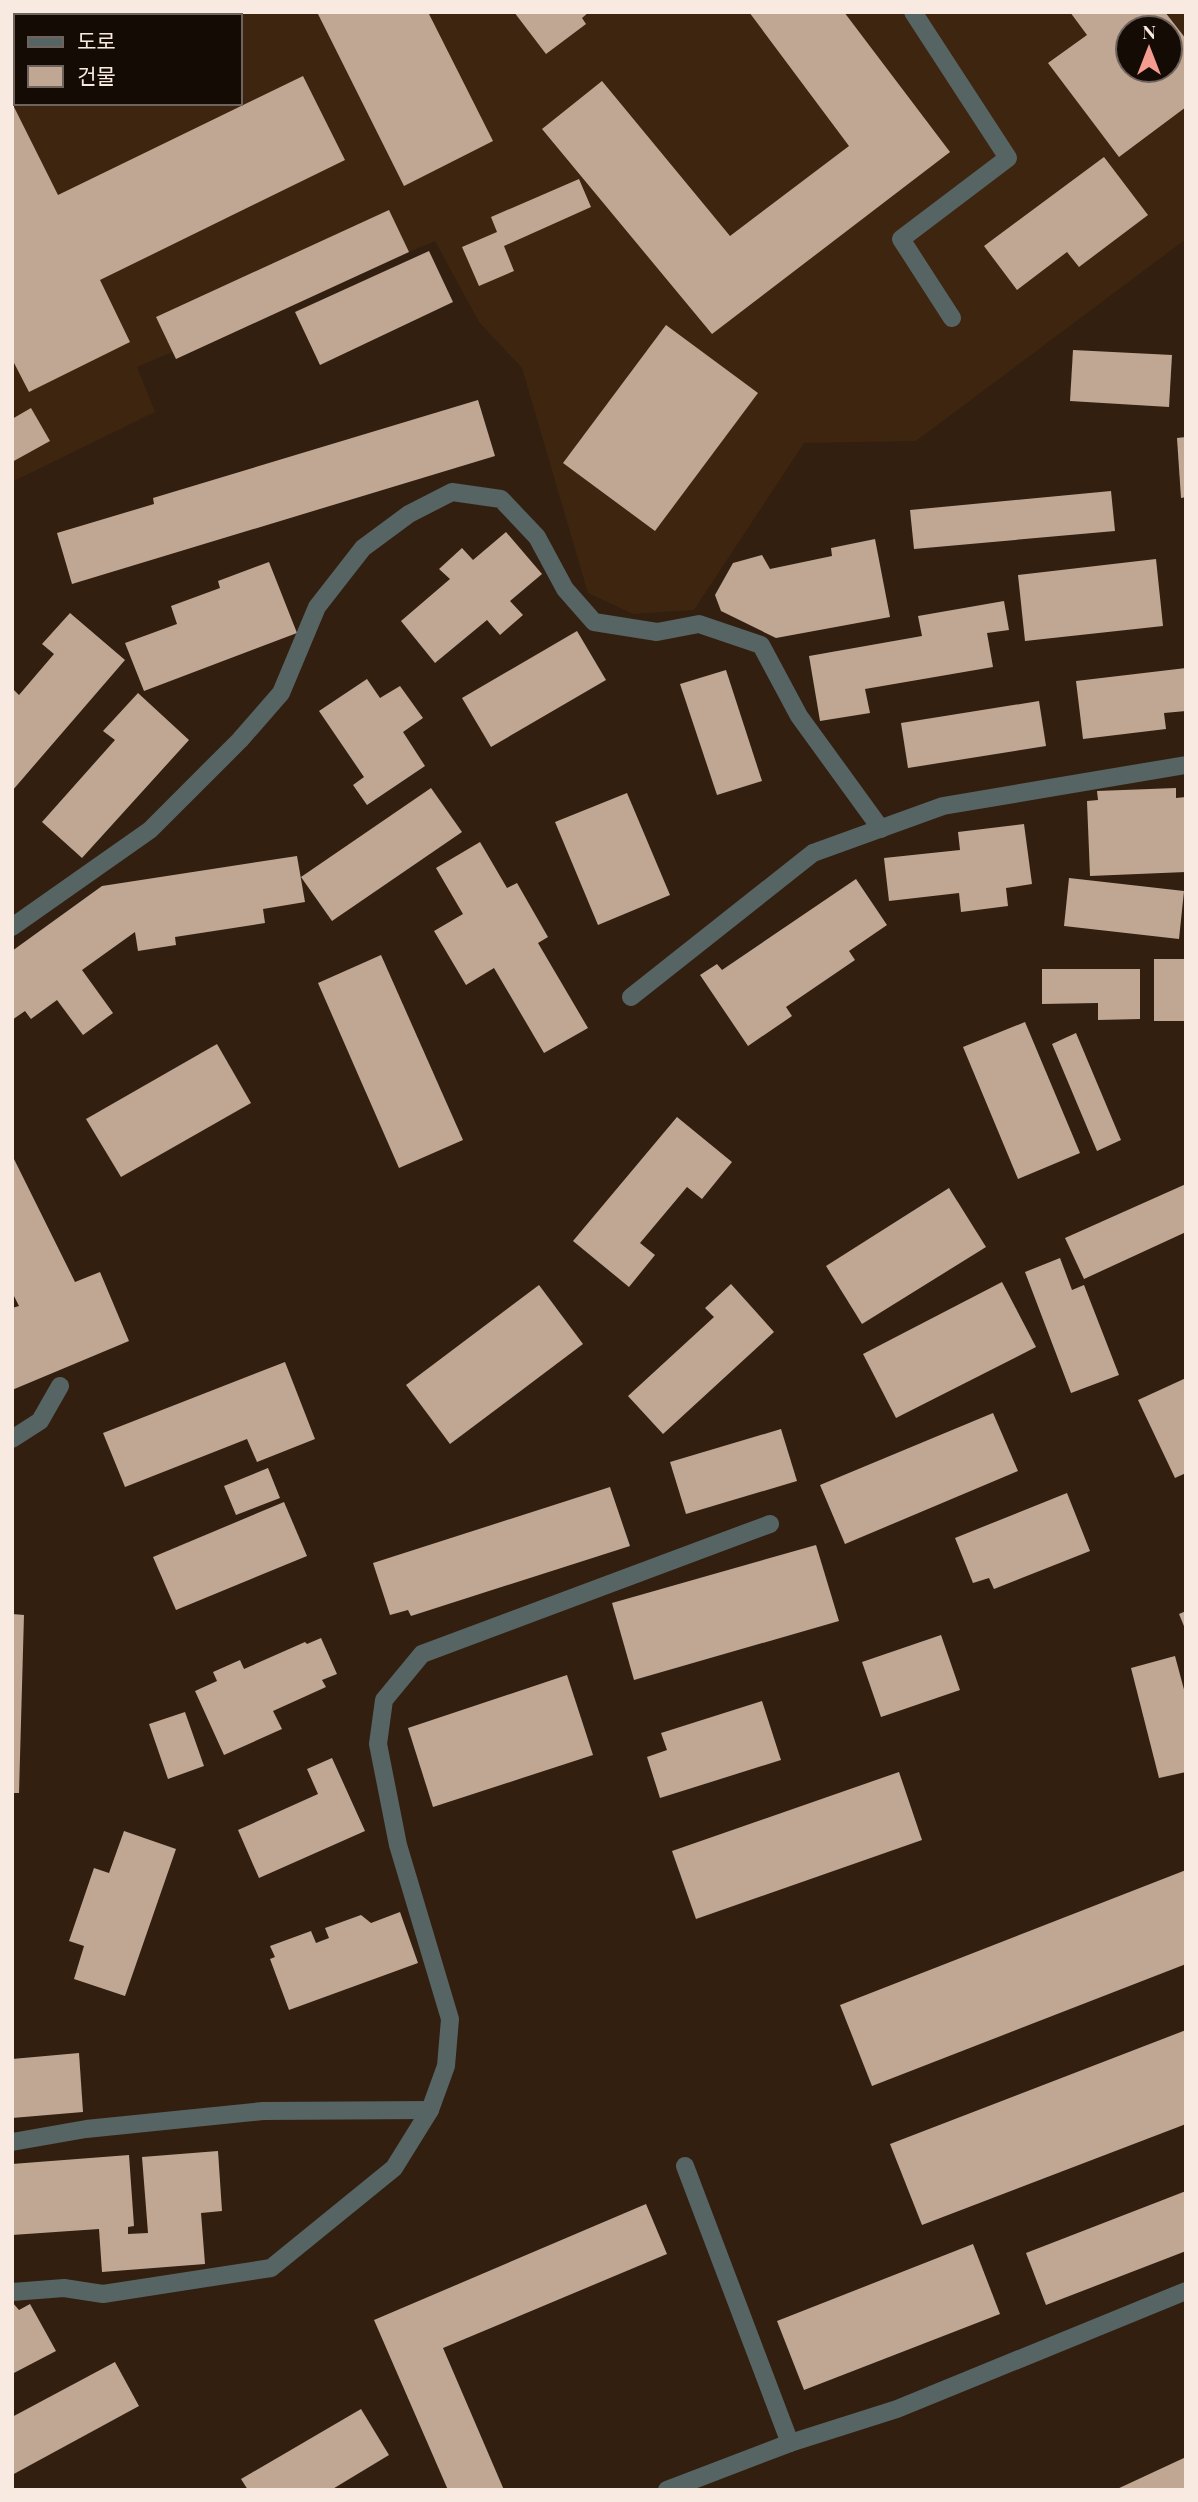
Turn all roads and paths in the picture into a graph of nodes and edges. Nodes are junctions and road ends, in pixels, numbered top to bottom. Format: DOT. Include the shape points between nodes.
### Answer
graph roads {
  1 [pos="913,12"];
  2 [pos="953,317"];
  3 [pos="1186,765"];
  4 [pos="881,829"];
  5 [pos="12,927"];
  6 [pos="631,997"];
  7 [pos="60,1385"];
  8 [pos="12,1439"];
  9 [pos="771,1524"];
  10 [pos="430,2110"];
  11 [pos="12,2141"];
  12 [pos="685,2165"];
  13 [pos="1186,2291"];
  14 [pos="12,2292"];
  15 [pos="790,2443"];
  16 [pos="667,2490"];
  1 -- 2 [label="street" via="1008,158 901,239"];
  3 -- 4 [label="street" via="943,806"];
  4 -- 5 [label="street" via="799,716 761,645 699,624 657,632 594,622 565,589 537,537 501,499 452,492 409,514 363,548 317,607 281,693 203,778 150,830"];
  4 -- 6 [label="street" via="813,853"];
  7 -- 8 [label="street" via="40,1421"];
  9 -- 10 [label="street" via="422,1654 384,1700 378,1744 395,1833 450,2019 446,2066"];
  10 -- 11 [label="street" via="263,2111"];
  10 -- 14 [label="street" via="394,2168 271,2268 103,2294 64,2288"];
  12 -- 15 [label="street"];
  13 -- 15 [label="street" via="897,2409"];
  15 -- 16 [label="street"];
}
